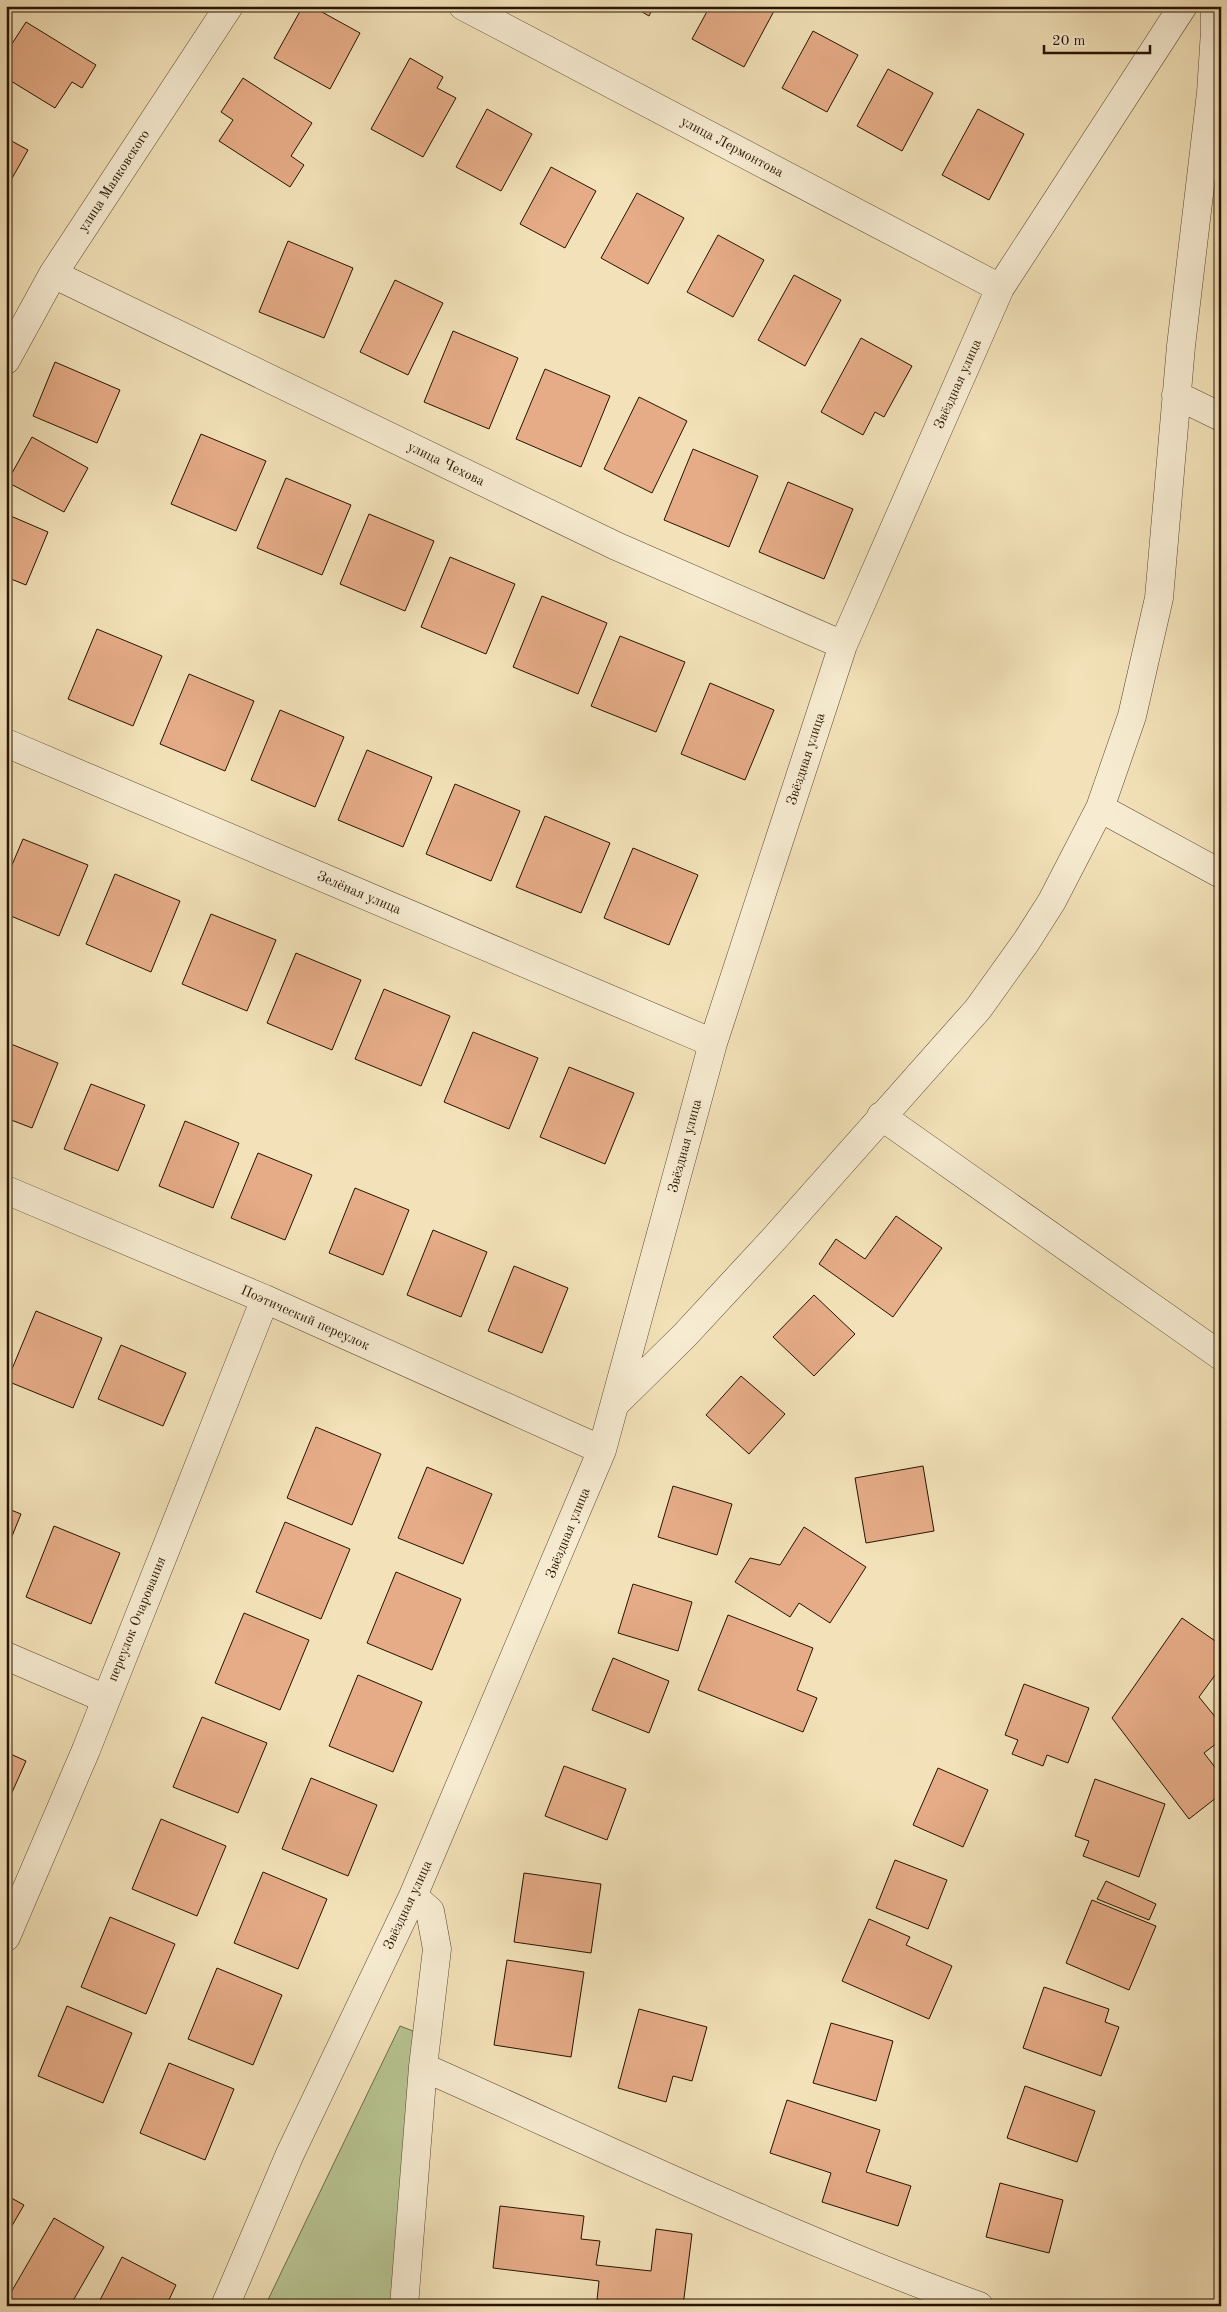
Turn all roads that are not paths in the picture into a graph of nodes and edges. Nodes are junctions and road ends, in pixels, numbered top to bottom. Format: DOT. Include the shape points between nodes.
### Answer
graph roads {
  1 [pos="229,6"];
  2 [pos="463,6"];
  3 [pos="1182,6"];
  4 [pos="1214,6"];
  5 [pos="53,274"];
  6 [pos="1000,288"];
  7 [pos="6,360"];
  8 [pos="1176,395"];
  9 [pos="1221,417"];
  10 [pos="843,644"];
  11 [pos="6,743"];
  12 [pos="1100,808"];
  13 [pos="1221,874"];
  14 [pos="712,1042"];
  15 [pos="881,1116"];
  16 [pos="6,1190"];
  17 [pos="265,1299"];
  18 [pos="1221,1356"];
  19 [pos="614,1405"];
  20 [pos="602,1450"];
  21 [pos="6,1656"];
  22 [pos="106,1699"];
  23 [pos="413,1896"];
  24 [pos="6,1937"];
  25 [pos="423,2067"];
  26 [pos="225,2306"];
  27 [pos="404,2306"];
  28 [pos="979,2306"];
  1 -- 5 [label="street, улица Маяковского"];
  2 -- 6 [label="street, улица Лермонтова"];
  3 -- 6 [label="street, Звёздная улица"];
  4 -- 8 [label="street" via="1211,93"];
  5 -- 7 [label="street, улица Маяковского"];
  5 -- 10 [label="street, улица Чехова" via="616,546"];
  6 -- 10 [label="street, Звёздная улица"];
  8 -- 9 [label="street"];
  8 -- 12 [label="street" via="1160,598 1132,716"];
  10 -- 14 [label="street, Звёздная улица"];
  11 -- 14 [label="street, Зелёная улица"];
  12 -- 13 [label="street"];
  12 -- 15 [label="street" via="1052,901 1001,978 978,1009"];
  14 -- 19 [label="street, Звёздная улица"];
  15 -- 18 [label="street"];
  15 -- 19 [label="street" via="706,1313"];
  16 -- 17 [label="street, Поэтический переулок"];
  17 -- 20 [label="street, Поэтический переулок"];
  17 -- 22 [label="street, переулок Очарования"];
  19 -- 20 [label="street, Звёздная улица"];
  20 -- 23 [label="street, Звёздная улица"];
  21 -- 22 [label="street"];
  22 -- 24 [label="street, переулок Очарования"];
  23 -- 25 [label="street" via="430,1911 437,1949"];
  23 -- 26 [label="street, Звёздная улица" via="290,2154"];
  25 -- 27 [label="street"];
  25 -- 28 [label="street" via="711,2198"];
}
